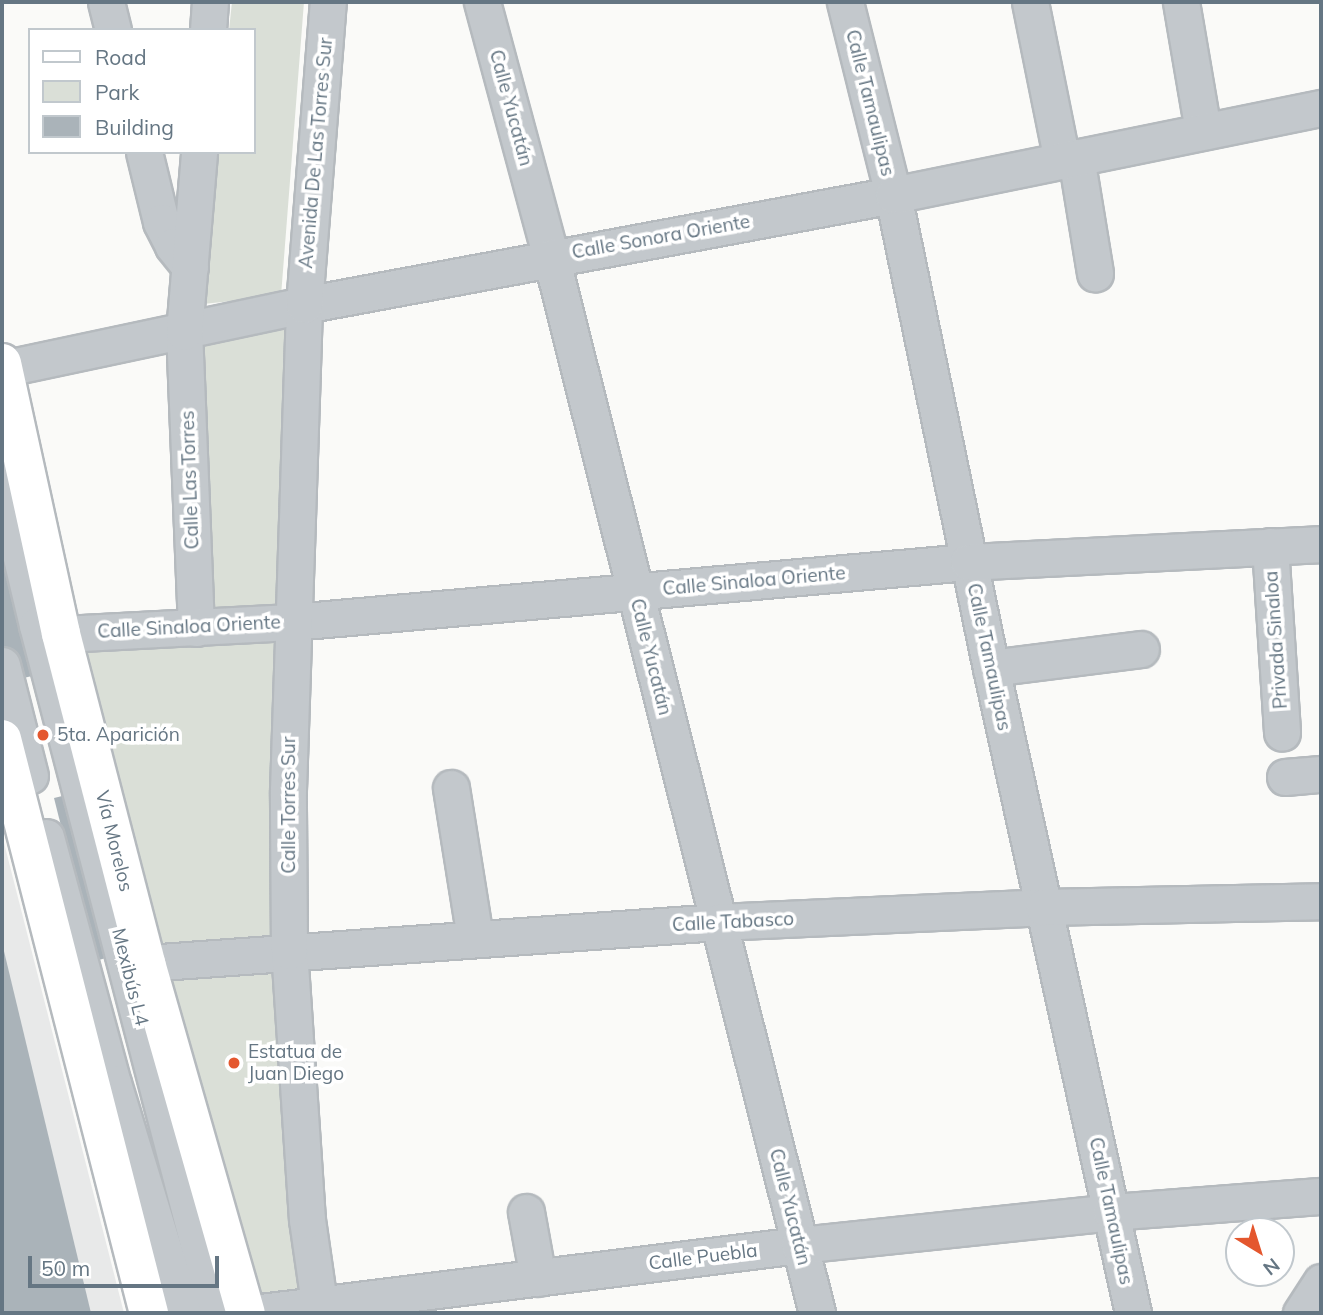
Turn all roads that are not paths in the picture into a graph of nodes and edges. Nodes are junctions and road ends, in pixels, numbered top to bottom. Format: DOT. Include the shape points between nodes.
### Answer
graph roads {
  1 [pos="106,2"];
  2 [pos="210,2"];
  3 [pos="328,2"];
  4 [pos="482,2"];
  5 [pos="845,2"];
  6 [pos="1030,2"];
  7 [pos="1181,2"];
  8 [pos="112,28"];
  9 [pos="208,28"];
  10 [pos="1321,108"];
  11 [pos="1203,131"];
  12 [pos="144,154"];
  13 [pos="199,154"];
  14 [pos="1069,159"];
  15 [pos="893,195"];
  16 [pos="551,257"];
  17 [pos="190,267"];
  18 [pos="1095,273"];
  19 [pos="304,305"];
  20 [pos="184,331"];
  21 [pos="2,367"];
  22 [pos="2,478"];
  23 [pos="1321,544"];
  24 [pos="1270,546"];
  25 [pos="968,562"];
  26 [pos="634,592"];
  27 [pos="293,622"];
  28 [pos="196,628"];
  29 [pos="61,634"];
  30 [pos="1141,649"];
  31 [pos="2,665"];
  32 [pos="991,668"];
  33 [pos="1282,733"];
  34 [pos="2,739"];
  35 [pos="1321,774"];
  36 [pos="1285,777"];
  37 [pos="451,788"];
  38 [pos="12,822"];
  39 [pos="1321,901"];
  40 [pos="1043,907"];
  41 [pos="718,922"];
  42 [pos="475,938"];
  43 [pos="289,951"];
  44 [pos="146,963"];
  45 [pos="1321,1196"];
  46 [pos="526,1212"];
  47 [pos="1111,1212"];
  48 [pos="799,1245"];
  49 [pos="538,1278"];
  50 [pos="1321,1282"];
  51 [pos="459,1300"];
  52 [pos="318,1303"];
  53 [pos="149,1313"];
  54 [pos="183,1313"];
  55 [pos="216,1313"];
  56 [pos="246,1313"];
  57 [pos="253,1313"];
  58 [pos="817,1313"];
  59 [pos="1133,1313"];
  60 [pos="1301,1313"];
  1 -- 8 [label="street"];
  2 -- 9 [label="street"];
  3 -- 19 [label="street, Avenida De Las Torres Sur"];
  4 -- 16 [label="street, Calle Yucatán"];
  5 -- 15 [label="street, Calle Tamaulipas"];
  6 -- 14 [label="street"];
  7 -- 11 [label="street"];
  10 -- 11 [label="street, Calle Sonora Oriente"];
  11 -- 14 [label="street, Calle Sonora Oriente"];
  12 -- 17 [label="street" via="161,222"];
  13 -- 17 [label="street"];
  14 -- 15 [label="street, Calle Sonora Oriente"];
  14 -- 18 [label="street"];
  15 -- 16 [label="street, Calle Sonora Oriente"];
  15 -- 25 [label="street, Calle Tamaulipas"];
  16 -- 19 [label="street, Calle Sonora Oriente"];
  16 -- 26 [label="street, Calle Yucatán"];
  17 -- 20 [label="street"];
  19 -- 20 [label="street, Calle Sonora Oriente"];
  19 -- 27 [label="street, Calle Torres Sur"];
  20 -- 21 [label="street, Calle Sonora Oriente"];
  20 -- 28 [label="street, Calle Las Torres"];
  21 -- 29 [label="main road, Vía Morelos"];
  22 -- 55 [label="street, Mexibús L4"];
  23 -- 24 [label="street, Calle Sinaloa Oriente"];
  24 -- 25 [label="street, Calle Sinaloa Oriente"];
  24 -- 33 [label="street, Privada Sinaloa"];
  25 -- 26 [label="street, Calle Sinaloa Oriente"];
  25 -- 32 [label="street, Calle Tamaulipas"];
  26 -- 27 [label="street, Calle Sinaloa Oriente"];
  26 -- 41 [label="street, Calle Yucatán"];
  27 -- 28 [label="street, Calle Sinaloa Oriente"];
  27 -- 43 [label="street, Calle Torres Sur"];
  28 -- 29 [label="street, Calle Sinaloa Oriente"];
  29 -- 44 [label="main road, Vía Morelos"];
  30 -- 32 [label="street"];
  31 -- 54 [label="street" via="107,1060"];
  32 -- 40 [label="street, Calle Tamaulipas"];
  34 -- 38 [label="main road"];
  35 -- 36 [label="street"];
  37 -- 42 [label="street"];
  38 -- 53 [label="main road"];
  39 -- 40 [label="street, Calle Tabasco"];
  40 -- 41 [label="street, Calle Tabasco"];
  40 -- 47 [label="street, Calle Tamaulipas"];
  41 -- 42 [label="street, Calle Tabasco"];
  41 -- 48 [label="street, Calle Yucatán"];
  42 -- 43 [label="street, Calle Tabasco"];
  43 -- 44 [label="street, Calle Tabasco"];
  43 -- 52 [label="street, Calle Torres Sur" via="307,1220"];
  44 -- 56 [label="main road, Vía Morelos"];
  45 -- 47 [label="street, Calle Puebla"];
  46 -- 49 [label="street"];
  47 -- 48 [label="street, Calle Puebla"];
  47 -- 59 [label="street, Calle Tamaulipas"];
  48 -- 49 [label="street, Calle Puebla"];
  48 -- 58 [label="street, Calle Yucatán"];
  49 -- 51 [label="street, Calle Puebla"];
  50 -- 60 [label="street"];
  51 -- 52 [label="street, Calle Puebla"];
  52 -- 57 [label="street, Calle Puebla"];
}
